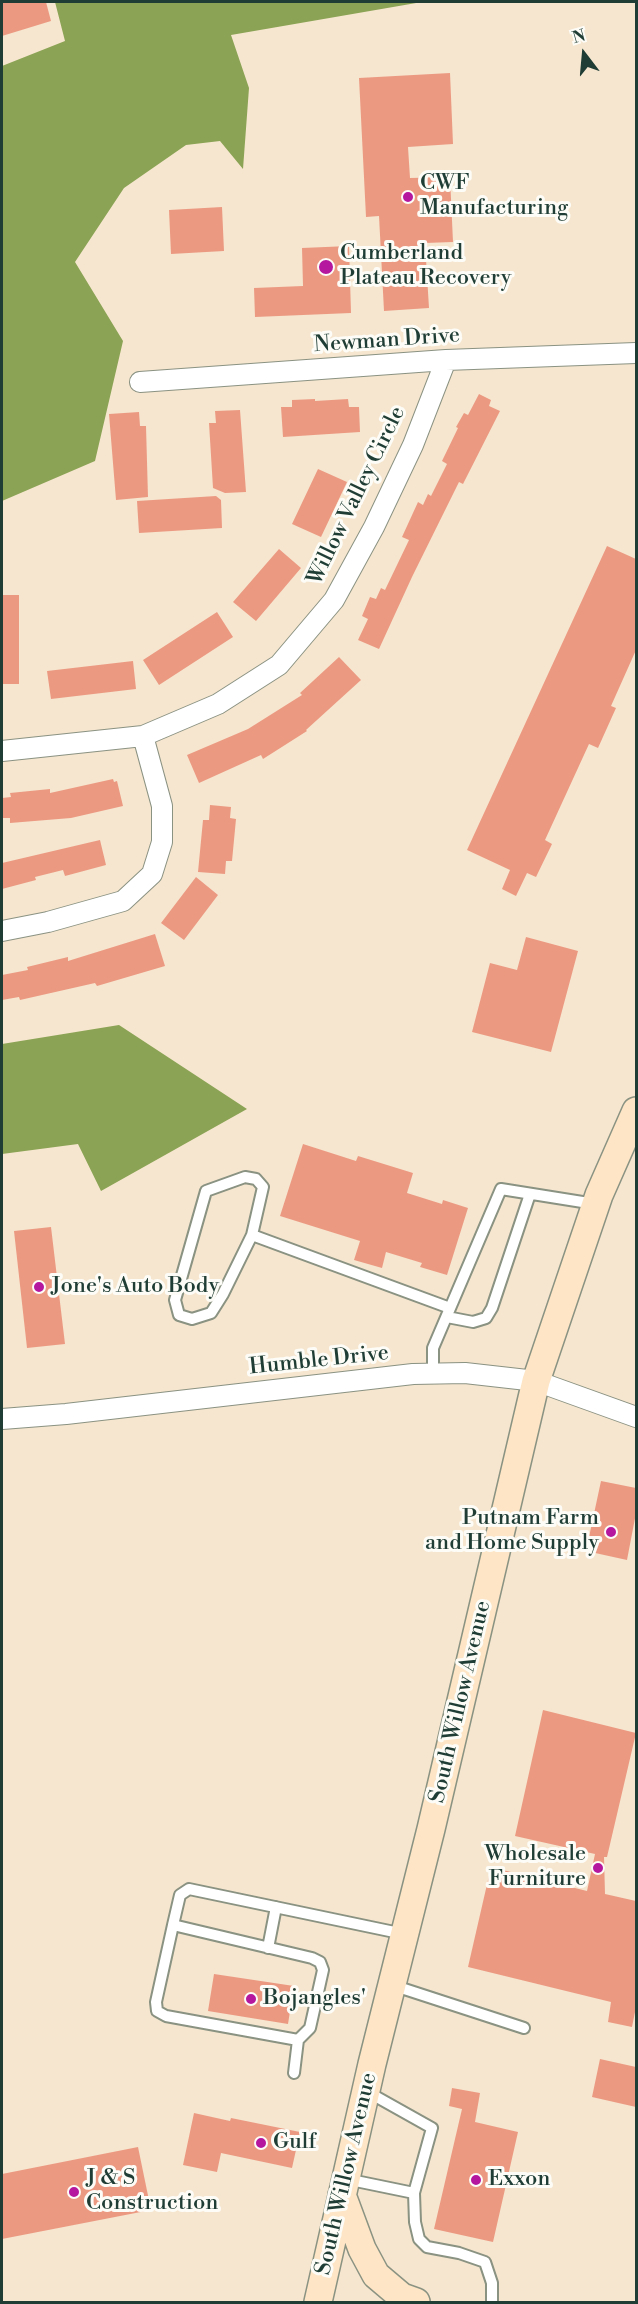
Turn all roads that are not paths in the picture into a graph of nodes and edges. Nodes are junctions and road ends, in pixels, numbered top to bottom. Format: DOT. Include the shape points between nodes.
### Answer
graph roads {
  1 [pos="636,353"];
  2 [pos="446,360"];
  3 [pos="140,382"];
  4 [pos="143,736"];
  5 [pos="2,751"];
  6 [pos="2,931"];
  7 [pos="636,1111"];
  8 [pos="530,1194"];
  9 [pos="596,1204"];
  10 [pos="252,1235"];
  11 [pos="449,1312"];
  12 [pos="433,1374"];
  13 [pos="536,1381"];
  14 [pos="636,1417"];
  15 [pos="2,1419"];
  16 [pos="276,1907"];
  17 [pos="172,1924"];
  18 [pos="404,1934"];
  19 [pos="268,1948"];
  20 [pos="392,1985"];
  21 [pos="524,2028"];
  22 [pos="298,2040"];
  23 [pos="294,2073"];
  24 [pos="365,2091"];
  25 [pos="344,2187"];
  26 [pos="414,2193"];
  27 [pos="318,2302"];
  28 [pos="416,2302"];
  29 [pos="492,2302"];
  1 -- 2 [label="street, Newman Drive"];
  2 -- 3 [label="street, Newman Drive"];
  2 -- 4 [label="street, Willow Valley Circle" via="413,445 334,600 279,665 218,704"];
  4 -- 5 [label="street, Willow Valley Circle"];
  4 -- 6 [label="street" via="162,806 162,842 152,874 123,901"];
  7 -- 9 [label="main road, South Willow Avenue"];
  8 -- 9 [label="lane"];
  8 -- 11 [label="lane" via="501,1189"];
  8 -- 11 [label="lane" via="486,1318 473,1322"];
  9 -- 13 [label="main road, South Willow Avenue"];
  10 -- 10 [label="lane" via="263,1187 256,1179 244,1177 206,1191 175,1300 179,1315 192,1319 211,1313"];
  10 -- 11 [label="lane"];
  11 -- 12 [label="lane" via="433,1348"];
  12 -- 13 [label="street, Humble Drive" via="465,1373"];
  12 -- 15 [label="street, Humble Drive"];
  13 -- 14 [label="street, Humble Drive"];
  13 -- 18 [label="main road, South Willow Avenue"];
  16 -- 17 [label="lane" via="189,1889 180,1895"];
  16 -- 18 [label="lane"];
  16 -- 19 [label="lane"];
  17 -- 19 [label="lane"];
  17 -- 22 [label="lane" via="157,2011 166,2016"];
  18 -- 20 [label="main road, South Willow Avenue"];
  19 -- 22 [label="lane" via="312,1958 320,1962 323,1970 310,2028"];
  20 -- 21 [label="lane"];
  20 -- 24 [label="main road, South Willow Avenue"];
  22 -- 23 [label="lane"];
  24 -- 25 [label="main road, South Willow Avenue"];
  24 -- 26 [label="lane" via="432,2128"];
  25 -- 26 [label="lane"];
  25 -- 27 [label="main road, South Willow Avenue"];
  25 -- 28 [label="main road" via="362,2249 376,2275 402,2297"];
  26 -- 29 [label="lane" via="418,2239 427,2247 485,2262 492,2283"];
}
